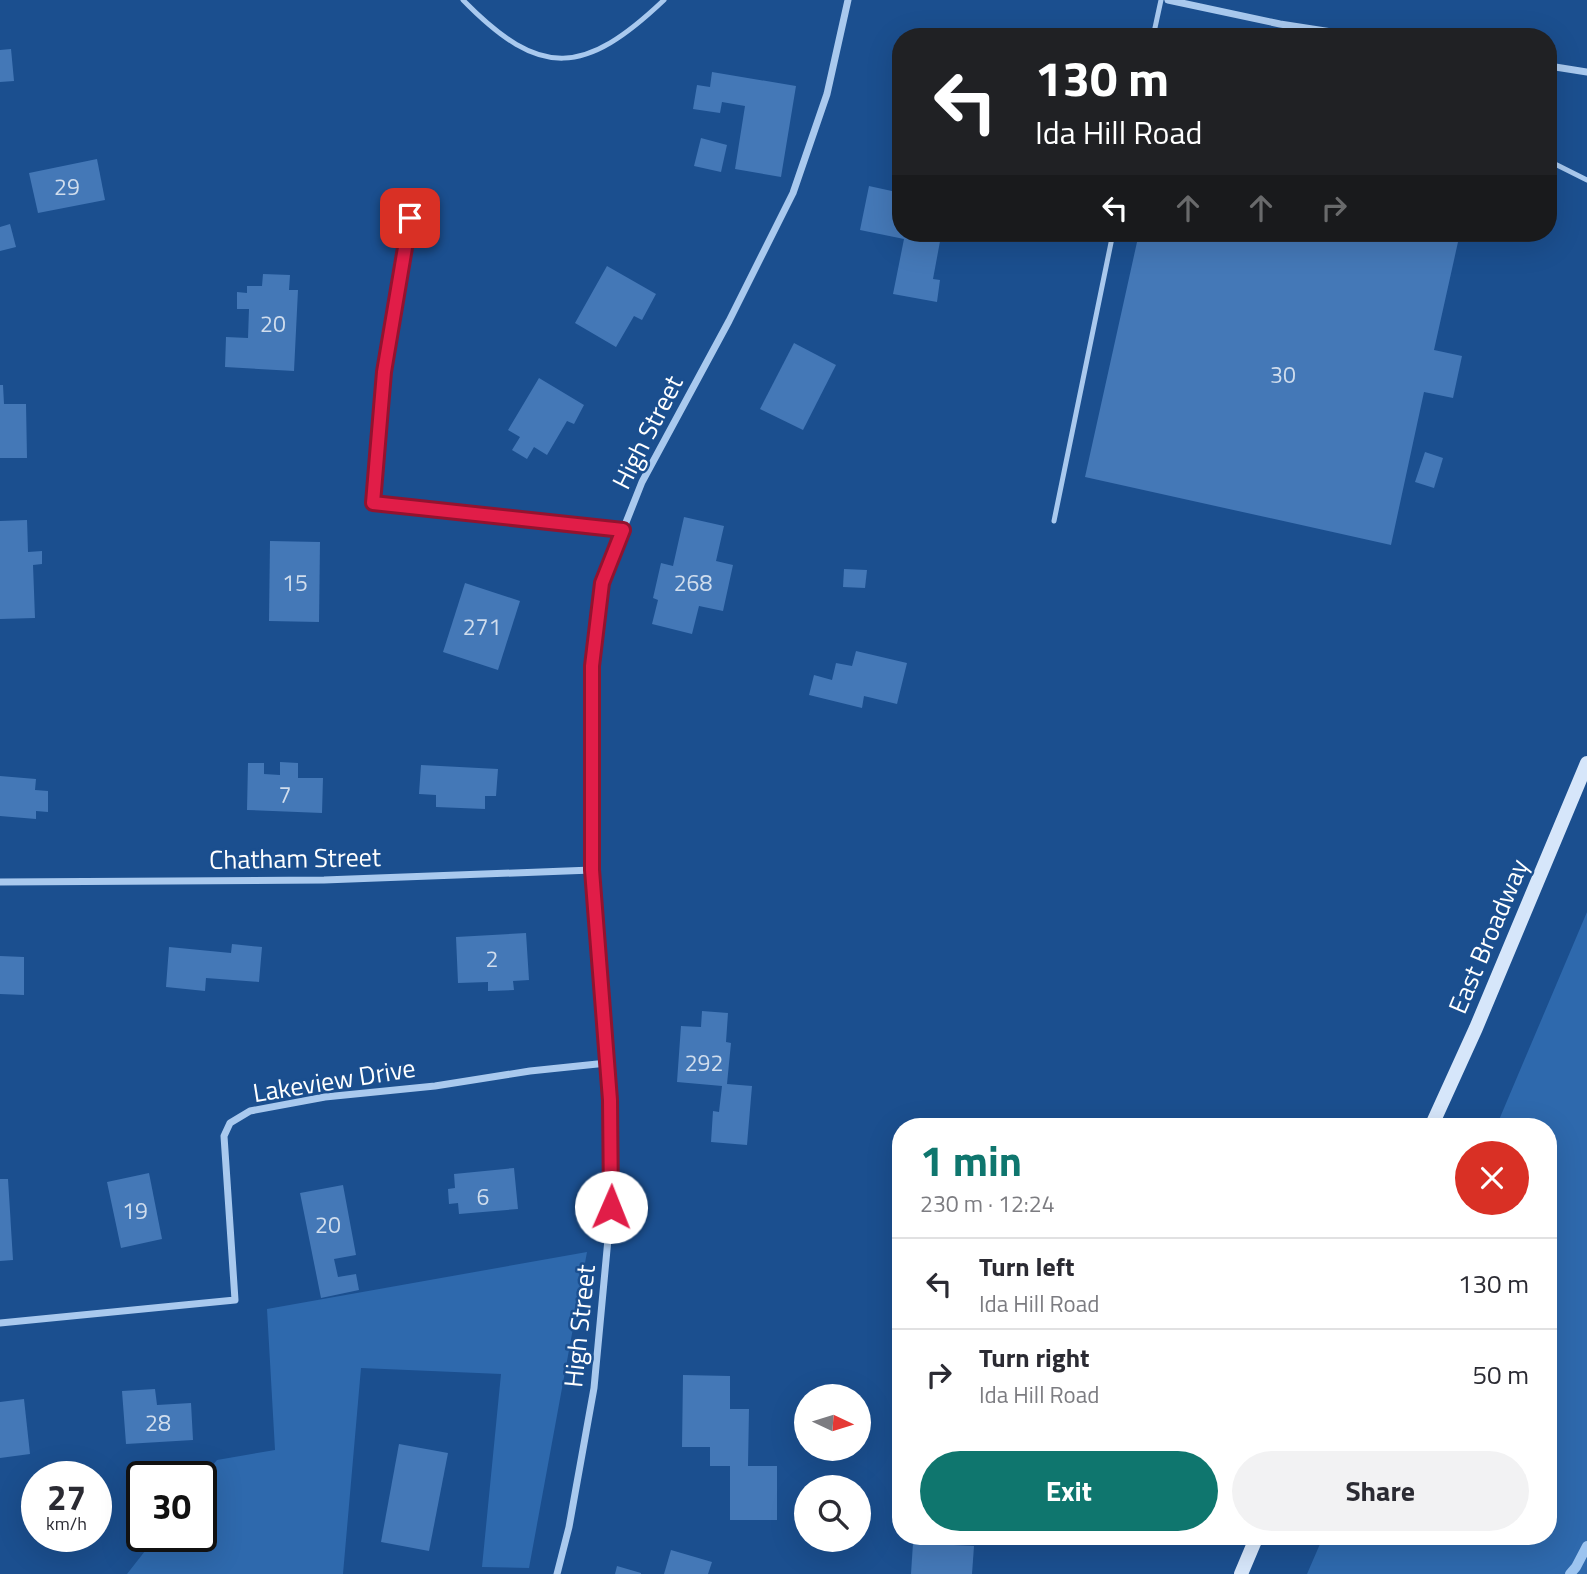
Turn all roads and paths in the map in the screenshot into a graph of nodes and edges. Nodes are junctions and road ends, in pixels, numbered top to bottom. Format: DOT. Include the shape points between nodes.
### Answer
graph roads {
  1 [pos="463,0"];
  2 [pos="664,0"];
  3 [pos="848,0"];
  4 [pos="1161,0"];
  5 [pos="1168,0"];
  6 [pos="1155,28"];
  7 [pos="1306,28"];
  8 [pos="1557,67"];
  9 [pos="1587,72"];
  10 [pos="1557,165"];
  11 [pos="1587,180"];
  12 [pos="410,218"];
  13 [pos="1111,242"];
  14 [pos="1055,521"];
  15 [pos="623,530"];
  16 [pos="1587,763"];
  17 [pos="592,870"];
  18 [pos="0,882"];
  19 [pos="607,1063"];
  20 [pos="1436,1118"];
  21 [pos="0,1323"];
  22 [pos="1253,1545"];
  23 [pos="557,1574"];
  24 [pos="1241,1574"];
  1 -- 2 [label="lane" via="509,40 553,58 598,51"];
  3 -- 15 [label="street, High Street" via="827,93 793,193 642,482"];
  4 -- 6 [label="lane"];
  5 -- 7 [label="street"];
  8 -- 9 [label="street"];
  10 -- 11 [label="lane"];
  12 -- 15 [label="street" via="384,372 373,503"];
  13 -- 14 [label="lane"];
  15 -- 17 [label="street, High Street" via="602,583 592,666"];
  16 -- 20 [label="main road, East Broadway"];
  17 -- 18 [label="street, Chatham Street" via="324,880"];
  17 -- 19 [label="street, High Street"];
  19 -- 21 [label="street, Lakeview Drive" via="325,1097 250,1111 230,1123 224,1136 235,1300"];
  19 -- 23 [label="street, High Street" via="612,1158 604,1304 588,1430"];
  22 -- 24 [label="main road"];
}
